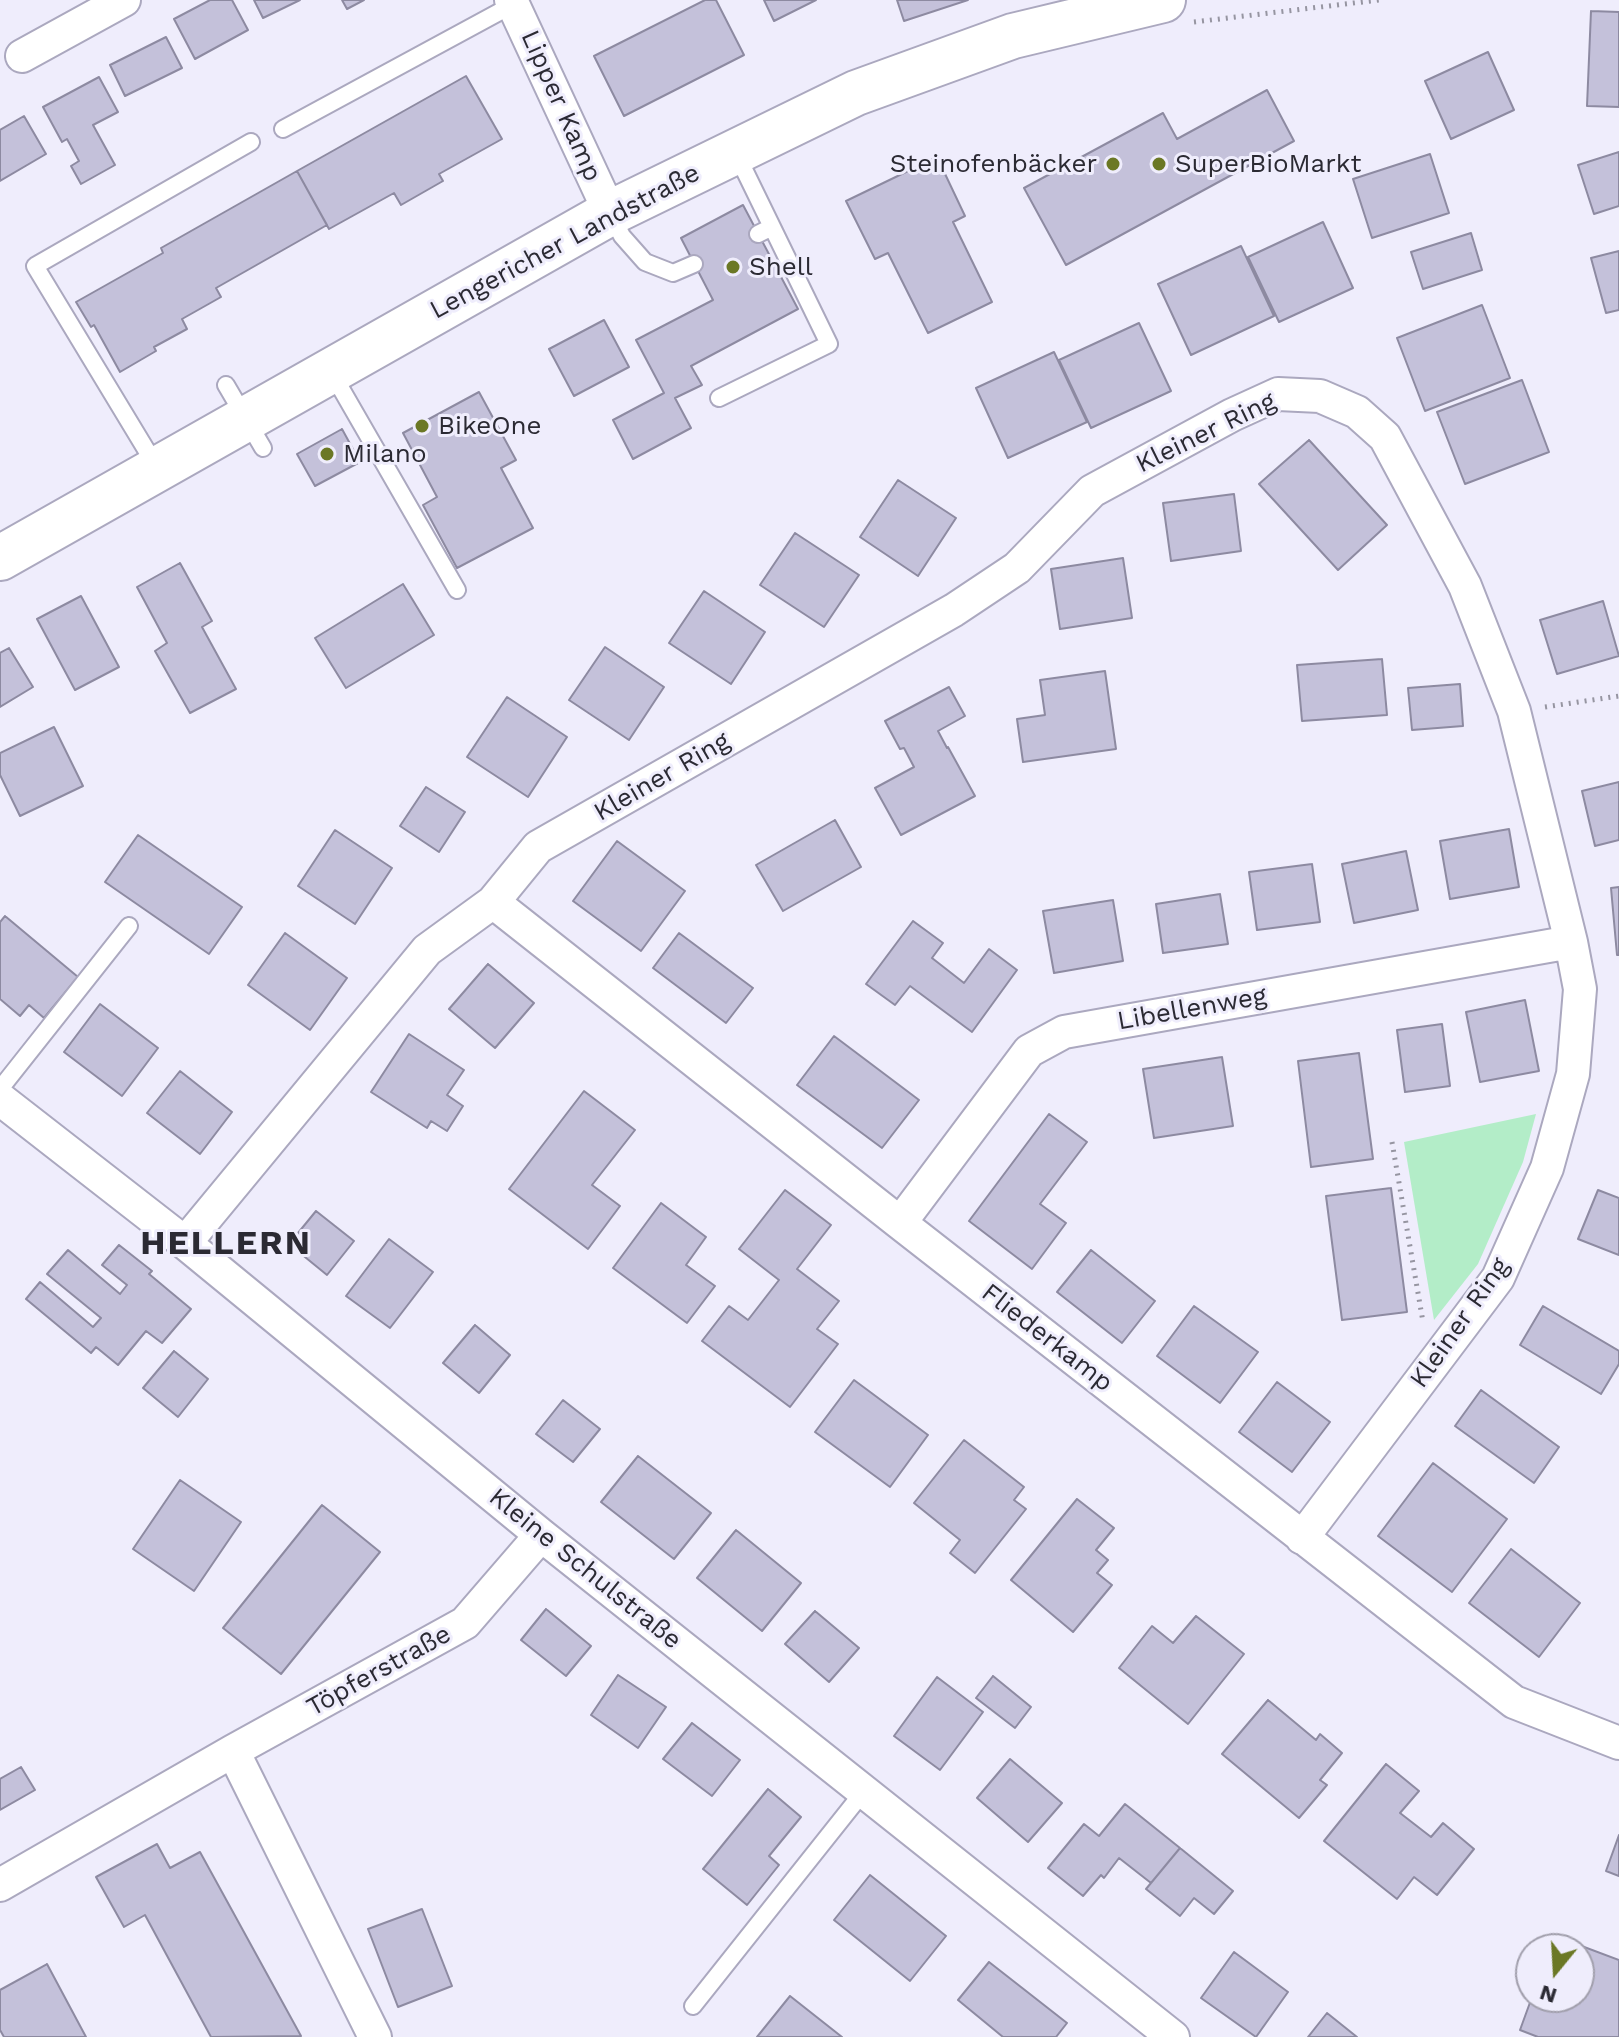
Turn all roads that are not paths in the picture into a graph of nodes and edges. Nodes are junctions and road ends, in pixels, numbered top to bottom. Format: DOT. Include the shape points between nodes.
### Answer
graph roads {
  1 [pos="124,0"];
  2 [pos="1163,0"];
  3 [pos="513,2"];
  4 [pos="22,56"];
  5 [pos="283,129"];
  6 [pos="251,142"];
  7 [pos="735,152"];
  8 [pos="610,213"];
  9 [pos="694,264"];
  10 [pos="331,371"];
  11 [pos="719,398"];
  12 [pos="158,469"];
  13 [pos="0,558"];
  14 [pos="457,590"];
  15 [pos="493,902"];
  16 [pos="129,926"];
  17 [pos="1571,942"];
  18 [pos="0,1089"];
  19 [pos="0,1099"];
  20 [pos="900,1223"];
  21 [pos="185,1243"];
  22 [pos="541,1535"];
  23 [pos="1302,1538"];
  24 [pos="1619,1743"];
  25 [pos="233,1751"];
  26 [pos="864,1791"];
  27 [pos="0,1885"];
  28 [pos="693,2006"];
  29 [pos="375,2037"];
  30 [pos="1173,2037"];
  1 -- 4 [label="street"];
  2 -- 7 [label="main road, Lengericher Landstraße" via="1013,36 856,93"];
  3 -- 5 [label="lane"];
  3 -- 8 [label="street, Lipper Kamp"];
  6 -- 12 [label="lane" via="35,266"];
  7 -- 8 [label="main road, Lengericher Landstraße"];
  7 -- 11 [label="lane" via="765,231 829,344"];
  8 -- 9 [label="lane" via="645,262 673,273"];
  8 -- 10 [label="main road, Lengericher Landstraße"];
  10 -- 12 [label="main road, Lengericher Landstraße"];
  10 -- 14 [label="lane"];
  12 -- 13 [label="main road, Lengericher Landstraße"];
  15 -- 17 [label="street, Kleiner Ring" via="538,847 954,610 1017,568 1092,491 1278,394 1320,396 1357,412 1385,437 1465,586 1514,711"];
  15 -- 20 [label="street, Fliederkamp"];
  15 -- 21 [label="street, Kleiner Ring" via="427,950"];
  16 -- 18 [label="lane"];
  17 -- 20 [label="street, Libellenweg" via="1064,1032 1029,1051"];
  17 -- 23 [label="street, Kleiner Ring" via="1580,989 1573,1074 1547,1168 1498,1278"];
  19 -- 21 [label="street, Kleine Schulstraße"];
  20 -- 23 [label="street, Fliederkamp"];
  21 -- 22 [label="street, Kleine Schulstraße"];
  22 -- 25 [label="street, Töpferstraße" via="465,1623"];
  22 -- 26 [label="street, Kleine Schulstraße"];
  23 -- 24 [label="street, Fliederkamp" via="1514,1702"];
  25 -- 27 [label="street, Töpferstraße"];
  25 -- 29 [label="street"];
  26 -- 28 [label="lane"];
  26 -- 30 [label="street, Kleine Schulstraße"];
}
